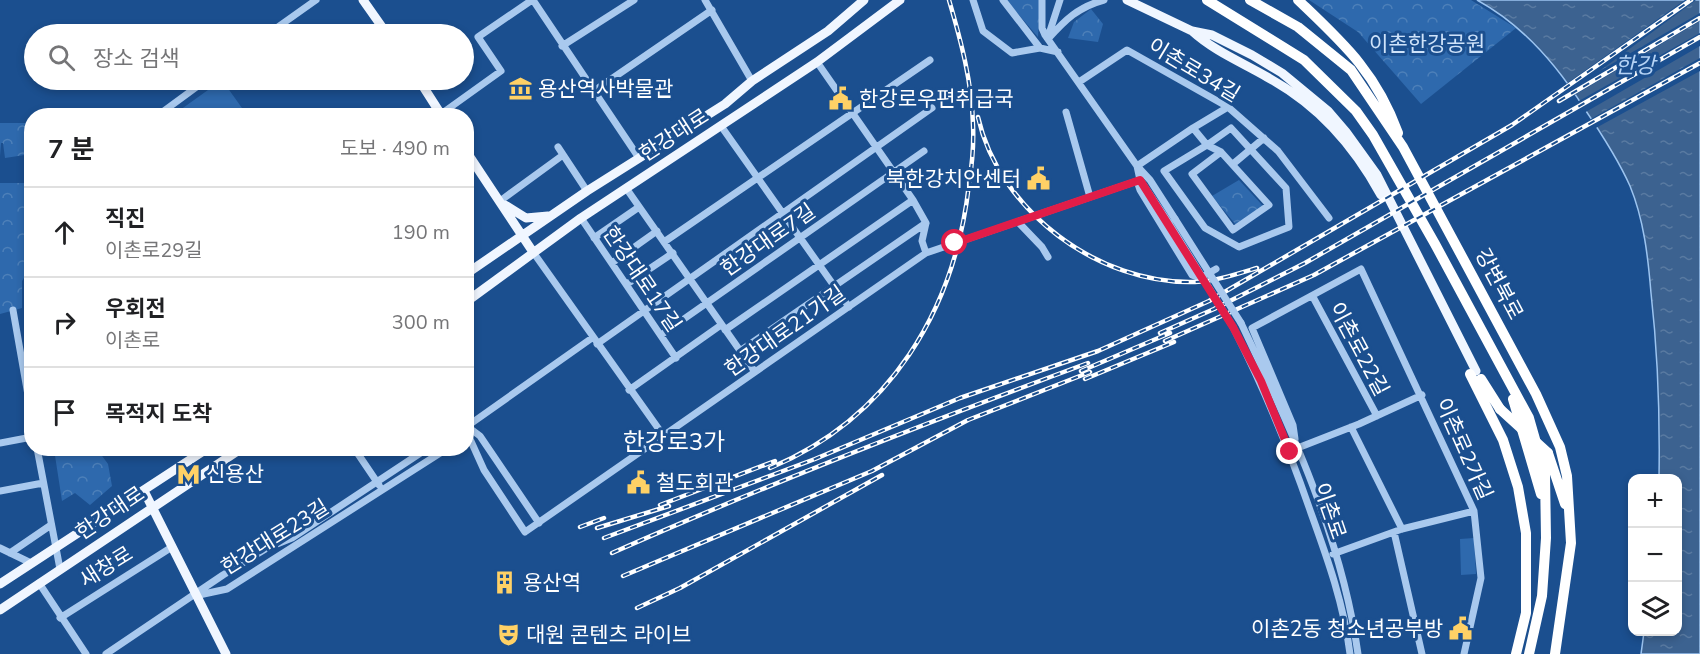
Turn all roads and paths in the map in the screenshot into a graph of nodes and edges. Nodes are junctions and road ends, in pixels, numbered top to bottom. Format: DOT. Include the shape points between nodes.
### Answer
graph roads {
  1 [pos="316,0"];
  2 [pos="363,0"];
  3 [pos="532,0"];
  4 [pos="634,0"];
  5 [pos="705,0"];
  6 [pos="864,0"];
  7 [pos="900,0"];
  8 [pos="973,0"];
  9 [pos="1003,0"];
  10 [pos="1042,0"];
  11 [pos="1060,0"];
  12 [pos="1104,0"];
  13 [pos="1127,0"];
  14 [pos="1207,0"];
  15 [pos="1250,0"];
  16 [pos="1298,0"];
  17 [pos="712,10"];
  18 [pos="282,24"];
  19 [pos="380,24"];
  20 [pos="1048,39"];
  21 [pos="562,46"];
  22 [pos="1040,48"];
  23 [pos="1058,52"];
  24 [pos="930,60"];
  25 [pos="817,62"];
  26 [pos="752,81"];
  27 [pos="1078,82"];
  28 [pos="192,90"];
  29 [pos="426,90"];
  30 [pos="594,91"];
  31 [pos="1228,107"];
  32 [pos="168,108"];
  33 [pos="437,108"];
  34 [pos="451,108"];
  35 [pos="932,108"];
  36 [pos="1066,112"];
  37 [pos="852,114"];
  38 [pos="721,126"];
  39 [pos="1192,128"];
  40 [pos="1264,138"];
  41 [pos="1207,145"];
  42 [pos="558,147"];
  43 [pos="876,147"];
  44 [pos="1403,147"];
  45 [pos="1252,148"];
  46 [pos="924,151"];
  47 [pos="1221,152"];
  48 [pos="563,155"];
  49 [pos="639,158"];
  50 [pos="474,163"];
  51 [pos="1233,164"];
  52 [pos="1137,166"];
  53 [pos="893,171"];
  54 [pos="757,178"];
  55 [pos="1139,180"];
  56 [pos="626,188"];
  57 [pos="587,191"];
  58 [pos="1090,197"];
  59 [pos="913,200"];
  60 [pos="501,202"];
  61 [pos="639,207"];
  62 [pos="558,211"];
  63 [pos="782,213"];
  64 [pos="582,218"];
  65 [pos="1329,218"];
  66 [pos="1172,221"];
  67 [pos="1018,222"];
  68 [pos="926,223"];
  69 [pos="657,231"];
  70 [pos="523,236"];
  71 [pos="800,237"];
  72 [pos="594,238"];
  73 [pos="664,242"];
  74 [pos="533,252"];
  75 [pos="673,253"];
  76 [pos="926,253"];
  77 [pos="1048,257"];
  78 [pos="612,262"];
  79 [pos="819,265"];
  80 [pos="474,269"];
  81 [pos="1216,269"];
  82 [pos="1361,269"];
  83 [pos="690,277"];
  84 [pos="627,284"];
  85 [pos="835,287"];
  86 [pos="474,296"];
  87 [pos="1313,297"];
  88 [pos="708,302"];
  89 [pos="849,307"];
  90 [pos="645,309"];
  91 [pos="13,310"];
  92 [pos="723,328"];
  93 [pos="661,335"];
  94 [pos="595,341"];
  95 [pos="740,351"];
  96 [pos="676,358"];
  97 [pos="24,367"];
  98 [pos="755,372"];
  99 [pos="1473,373"];
  100 [pos="629,390"];
  101 [pos="1422,395"];
  102 [pos="1377,416"];
  103 [pos="474,422"];
  104 [pos="1352,427"];
  105 [pos="474,432"];
  106 [pos="663,435"];
  107 [pos="24,438"];
  108 [pos="1295,439"];
  109 [pos="0,443"];
  110 [pos="474,448"];
  111 [pos="1298,448"];
  112 [pos="1290,452"];
  113 [pos="38,456"];
  114 [pos="196,456"];
  115 [pos="230,456"];
  116 [pos="359,456"];
  117 [pos="416,456"];
  118 [pos="435,456"];
  119 [pos="377,482"];
  120 [pos="43,483"];
  121 [pos="382,490"];
  122 [pos="0,491"];
  123 [pos="144,491"];
  124 [pos="151,507"];
  125 [pos="1474,511"];
  126 [pos="1569,516"];
  127 [pos="539,523"];
  128 [pos="51,525"];
  129 [pos="1402,529"];
  130 [pos="1394,532"];
  131 [pos="172,547"];
  132 [pos="0,548"];
  133 [pos="56,549"];
  134 [pos="10,553"];
  135 [pos="1335,554"];
  136 [pos="1327,556"];
  137 [pos="31,563"];
  138 [pos="60,569"];
  139 [pos="39,583"];
  140 [pos="0,584"];
  141 [pos="197,595"];
  142 [pos="0,610"];
  143 [pos="60,618"];
  144 [pos="1556,651"];
  145 [pos="86,654"];
  146 [pos="106,654"];
  147 [pos="226,654"];
  148 [pos="1350,654"];
  149 [pos="1358,654"];
  150 [pos="1422,654"];
  151 [pos="1464,654"];
  152 [pos="1516,654"];
  153 [pos="1528,654"];
  1 -- 18 [label="street"];
  2 -- 19 [label="main road"];
  3 -- 21 [label="street"];
  3 -- 34 [label="street" via="478,37 501,71"];
  4 -- 21 [label="street"];
  5 -- 17 [label="street"];
  6 -- 26 [label="main road, 한강대로" via="828,31"];
  7 -- 25 [label="main road, 한강대로"];
  8 -- 22 [label="street" via="983,31 1012,53"];
  9 -- 22 [label="street"];
  10 -- 20 [label="street" via="1042,28"];
  11 -- 20 [label="street"];
  12 -- 20 [label="street" via="1081,7"];
  13 -- 99 [label="main road" via="1192,32 1206,44 1298,95 1341,134 1371,176"];
  14 -- 153 [label="highway, 강변북로" via="1304,60 1356,111 1435,244 1504,374 1545,510 1545,566"];
  15 -- 44 [label="highway, 강변북로" via="1298,27 1351,70"];
  16 -- 44 [label="highway" via="1376,82"];
  17 -- 26 [label="street"];
  17 -- 30 [label="street"];
  20 -- 23 [label="street, 이촌로"];
  21 -- 30 [label="street"];
  22 -- 23 [label="street"];
  23 -- 27 [label="street, 이촌로"];
  24 -- 37 [label="street"];
  25 -- 37 [label="street"];
  25 -- 38 [label="main road, 한강대로"];
  26 -- 49 [label="main road, 한강대로" via="725,104"];
  27 -- 31 [label="street, 이촌로34길" via="1127,50"];
  27 -- 52 [label="street, 이촌로"];
  28 -- 32 [label="street"];
  29 -- 33 [label="main road"];
  30 -- 49 [label="street"];
  31 -- 39 [label="street"];
  31 -- 40 [label="street, 이촌로34길"];
  35 -- 43 [label="street, 한강대로7길"];
  36 -- 58 [label="street"];
  37 -- 43 [label="street"];
  37 -- 54 [label="street"];
  38 -- 54 [label="street"];
  38 -- 56 [label="main road, 한강대로"];
  39 -- 41 [label="street"];
  39 -- 52 [label="street"];
  40 -- 45 [label="street"];
  40 -- 65 [label="street, 이촌로34길"];
  41 -- 45 [label="street" via="1231,128"];
  41 -- 45 [label="street" via="1164,171 1205,228 1239,248 1289,227 1286,188"];
  41 -- 47 [label="street"];
  42 -- 48 [label="street"];
  43 -- 53 [label="street"];
  43 -- 63 [label="street, 한강대로7길"];
  44 -- 126 [label="highway, 강변북로" via="1536,394 1560,447 1567,476"];
  45 -- 51 [label="street"];
  46 -- 53 [label="street, 한강대로7길"];
  47 -- 51 [label="street"];
  47 -- 51 [label="street" via="1192,174 1233,230 1269,204"];
  48 -- 57 [label="street"];
  48 -- 60 [label="street"];
  49 -- 57 [label="main road, 한강대로"];
  50 -- 60 [label="main road"];
  52 -- 55 [label="street, 이촌로"];
  52 -- 66 [label="street, 이촌로" via="1150,180"];
  53 -- 59 [label="street"];
  53 -- 71 [label="street, 한강대로7길"];
  54 -- 63 [label="street"];
  54 -- 73 [label="street"];
  55 -- 58 [label="street, 한강대로21가길"];
  55 -- 66 [label="street, 이촌로"];
  55 -- 81 [label="street" via="1140,190 1192,274 1200,278"];
  56 -- 61 [label="street"];
  56 -- 64 [label="main road, 한강대로"];
  57 -- 62 [label="main road, 한강대로"];
  58 -- 67 [label="street, 한강대로21가길"];
  59 -- 68 [label="street"];
  59 -- 79 [label="street"];
  60 -- 62 [label="main road" via="526,218 542,218"];
  60 -- 70 [label="main road"];
  61 -- 69 [label="street"];
  61 -- 72 [label="street"];
  62 -- 70 [label="main road, 한강대로"];
  63 -- 71 [label="street"];
  63 -- 83 [label="street, 한강대로7길"];
  64 -- 72 [label="street, 한강대로17길"];
  64 -- 74 [label="main road, 한강대로"];
  66 -- 108 [label="street, 이촌로, bridge" via="1241,323"];
  66 -- 112 [label="street, 이촌로, bridge" via="1261,381"];
  67 -- 76 [label="street, 한강대로21가길"];
  67 -- 77 [label="street"];
  68 -- 76 [label="street" via="922,241"];
  68 -- 85 [label="street"];
  69 -- 73 [label="street"];
  69 -- 78 [label="street"];
  70 -- 74 [label="main road"];
  70 -- 80 [label="main road, 한강대로"];
  71 -- 79 [label="street"];
  71 -- 88 [label="street, 한강대로7길"];
  72 -- 78 [label="street, 한강대로17길"];
  73 -- 75 [label="street"];
  74 -- 86 [label="main road, 한강대로"];
  74 -- 94 [label="street"];
  75 -- 83 [label="street"];
  75 -- 84 [label="street"];
  76 -- 89 [label="street, 한강대로21가길"];
  78 -- 84 [label="street, 한강대로17길"];
  79 -- 85 [label="street"];
  79 -- 92 [label="street"];
  82 -- 87 [label="street, 이촌로"];
  82 -- 101 [label="street, 이촌로2가길"];
  83 -- 88 [label="street"];
  83 -- 90 [label="street, 한강대로7길"];
  84 -- 90 [label="street, 한강대로17길"];
  85 -- 89 [label="street"];
  85 -- 95 [label="street"];
  87 -- 102 [label="street, 이촌로22길"];
  87 -- 108 [label="street, 이촌로" via="1252,328 1293,425"];
  88 -- 92 [label="street"];
  88 -- 93 [label="street, 한강대로7길"];
  89 -- 98 [label="street, 한강대로21가길"];
  90 -- 93 [label="street, 한강대로17길"];
  90 -- 94 [label="street, 한강대로7길"];
  91 -- 97 [label="street"];
  92 -- 95 [label="street"];
  92 -- 96 [label="street"];
  93 -- 96 [label="street, 한강대로17길"];
  94 -- 100 [label="street"];
  94 -- 103 [label="street"];
  95 -- 98 [label="street"];
  96 -- 100 [label="street"];
  98 -- 106 [label="street, 한강대로21가길"];
  99 -- 126 [label="highway, bridge" via="1500,409 1548,453"];
  99 -- 152 [label="highway" via="1503,440 1518,488 1526,533 1526,613"];
  100 -- 106 [label="street"];
  101 -- 102 [label="street, 이촌로22길"];
  101 -- 125 [label="street, 이촌로2가길"];
  102 -- 104 [label="street, 이촌로22길"];
  104 -- 111 [label="street, 이촌로22길"];
  104 -- 129 [label="street"];
  105 -- 127 [label="street"];
  106 -- 127 [label="street, 한강대로21가길"];
  107 -- 109 [label="street"];
  108 -- 111 [label="street, 이촌로"];
  110 -- 127 [label="street" via="525,532"];
  111 -- 112 [label="street, 이촌로22길"];
  111 -- 135 [label="street, 이촌로"];
  112 -- 136 [label="street, 이촌로"];
  113 -- 120 [label="street"];
  114 -- 123 [label="main road, 한강대로"];
  115 -- 124 [label="main road, 한강대로"];
  116 -- 119 [label="street"];
  117 -- 119 [label="street, 한강대로23길"];
  118 -- 121 [label="street, 한강대로23길"];
  119 -- 121 [label="street"];
  119 -- 141 [label="street, 한강대로23길" via="292,538 267,548 223,575"];
  120 -- 122 [label="street"];
  120 -- 128 [label="street"];
  121 -- 141 [label="street, 한강대로23길" via="227,589"];
  123 -- 124 [label="main road"];
  123 -- 133 [label="main road, 한강대로"];
  124 -- 131 [label="main road"];
  124 -- 138 [label="main road, 한강대로"];
  125 -- 129 [label="street"];
  125 -- 151 [label="street, 이촌로2가길" via="1481,578"];
  126 -- 144 [label="highway, 강변북로" via="1568,574"];
  128 -- 133 [label="street"];
  128 -- 134 [label="street"];
  129 -- 130 [label="street"];
  130 -- 135 [label="street"];
  130 -- 150 [label="street"];
  131 -- 141 [label="main road"];
  131 -- 143 [label="street, 새창로"];
  132 -- 134 [label="street"];
  133 -- 137 [label="main road, 한강대로"];
  133 -- 138 [label="street"];
  134 -- 137 [label="street"];
  135 -- 136 [label="street"];
  135 -- 149 [label="street, 이촌로" via="1353,617"];
  136 -- 148 [label="street, 이촌로" via="1344,611"];
  137 -- 140 [label="main road, 한강대로"];
  138 -- 139 [label="main road, 한강대로"];
  139 -- 142 [label="main road, 한강대로"];
  139 -- 143 [label="street"];
  141 -- 146 [label="street"];
  141 -- 147 [label="main road"];
  143 -- 145 [label="street"];
}
